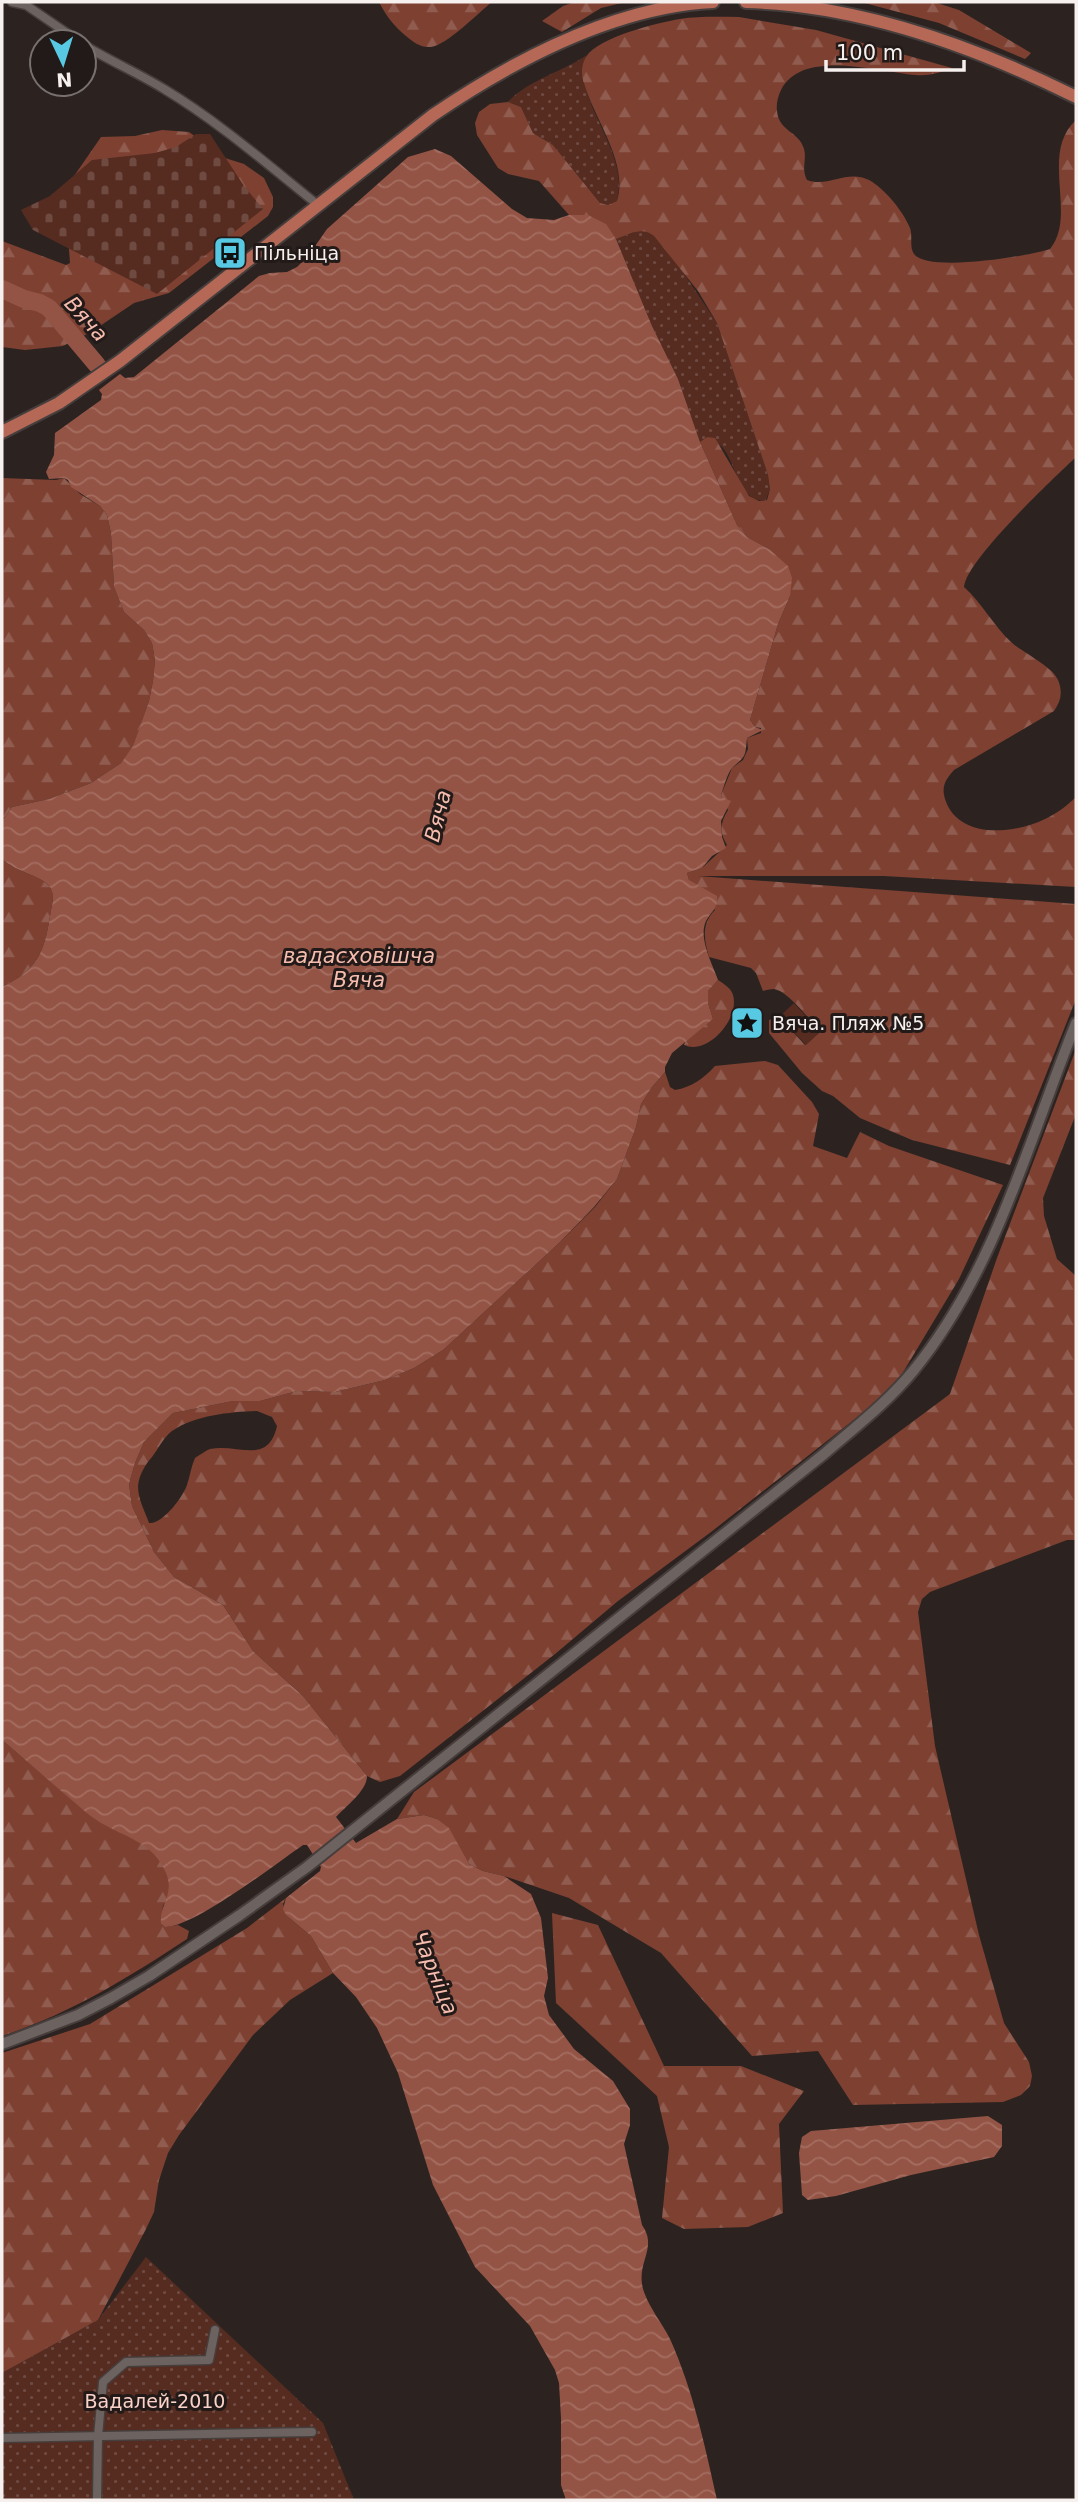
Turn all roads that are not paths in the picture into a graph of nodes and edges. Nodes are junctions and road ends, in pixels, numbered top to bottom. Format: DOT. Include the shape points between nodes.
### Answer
graph roads {
  1 [pos="12,2"];
  2 [pos="713,2"];
  3 [pos="746,2"];
  4 [pos="26,4"];
  5 [pos="60,28"];
  6 [pos="98,53"];
  7 [pos="1076,97"];
  8 [pos="318,205"];
  9 [pos="2,432"];
  10 [pos="1076,1023"];
  11 [pos="2,2044"];
  12 [pos="215,2330"];
  13 [pos="312,2432"];
  14 [pos="98,2436"];
  15 [pos="2,2438"];
  16 [pos="97,2500"];
  1 -- 4 [label="street"];
  2 -- 8 [label="main road" via="635,15 526,60 433,114"];
  3 -- 7 [label="main road" via="829,11 908,29 993,59"];
  4 -- 5 [label="street"];
  6 -- 8 [label="street" via="205,117"];
  8 -- 9 [label="main road" via="120,361 59,403"];
  10 -- 11 [label="street" via="996,1236 942,1332 885,1401 307,1867 149,1976 78,2015"];
  12 -- 14 [label="street" via="209,2360 126,2362 103,2382"];
  13 -- 14 [label="street"];
  14 -- 15 [label="street"];
  14 -- 16 [label="street"];
}
